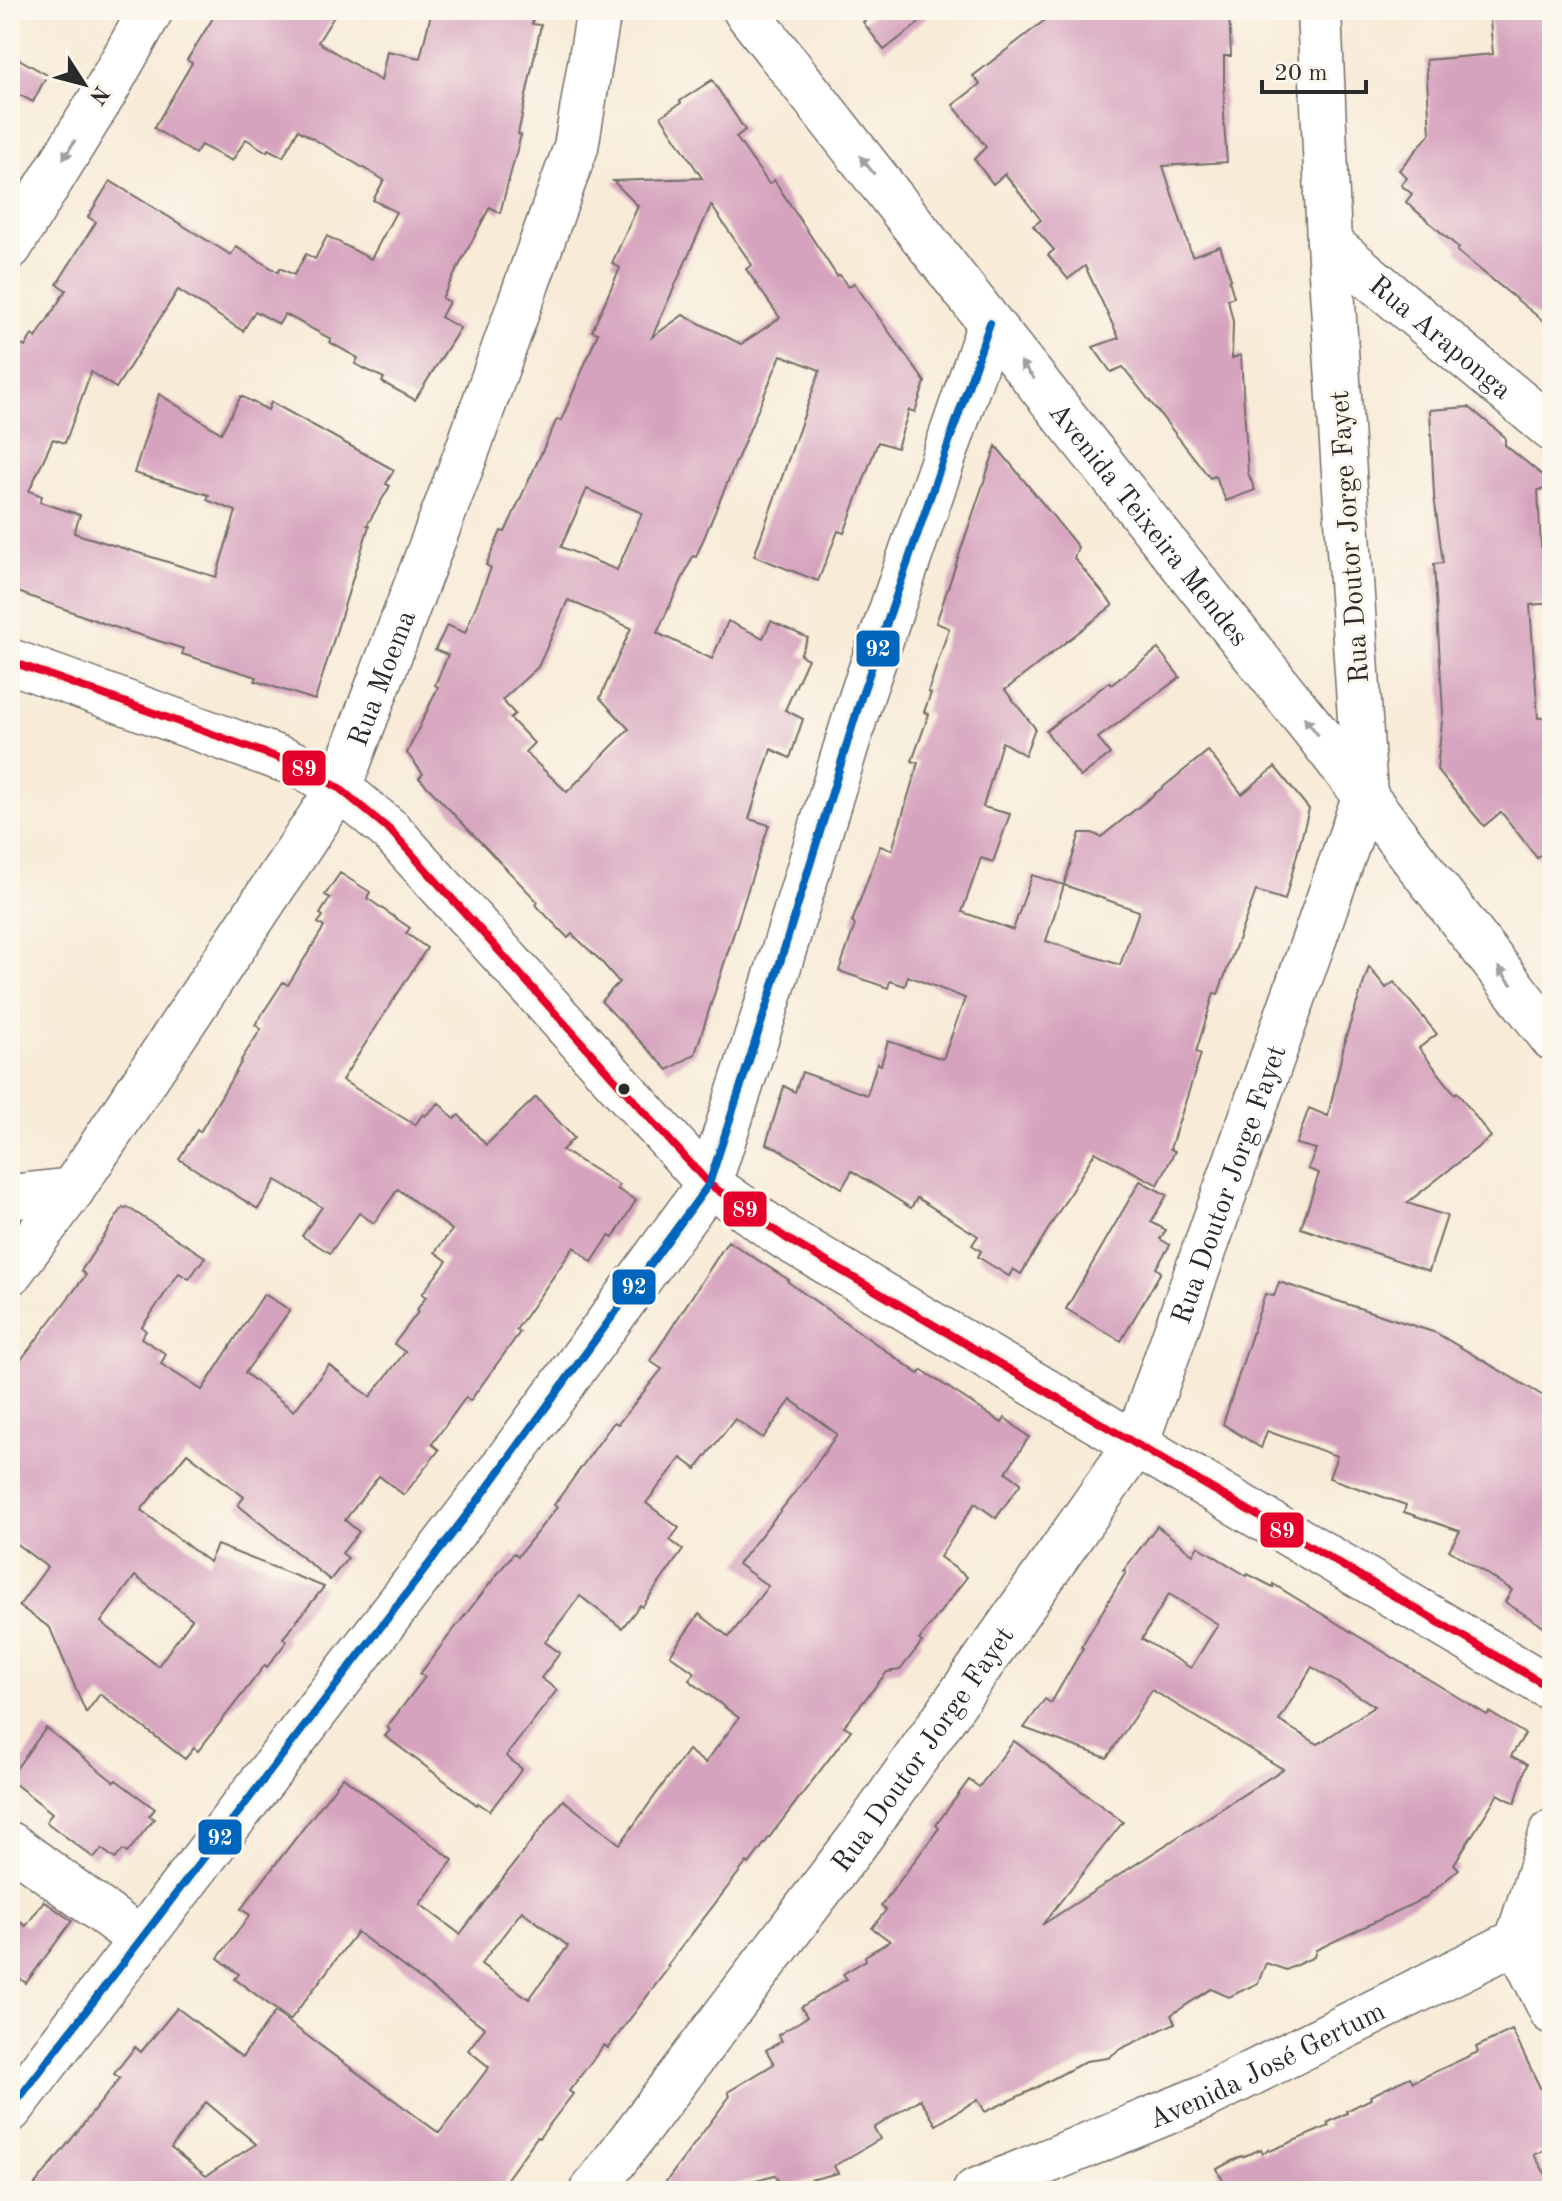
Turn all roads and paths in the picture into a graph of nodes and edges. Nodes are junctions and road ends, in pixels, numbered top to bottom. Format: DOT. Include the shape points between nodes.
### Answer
graph roads {
  1 [pos="151,10"];
  2 [pos="599,10"];
  3 [pos="745,10"];
  4 [pos="1319,10"];
  5 [pos="1329,243"];
  6 [pos="10,247"];
  7 [pos="990,323"];
  8 [pos="1552,429"];
  9 [pos="10,661"];
  10 [pos="339,788"];
  11 [pos="1365,795"];
  12 [pos="1552,1038"];
  13 [pos="709,1184"];
  14 [pos="72,1190"];
  15 [pos="10,1197"];
  16 [pos="10,1273"];
  17 [pos="1136,1444"];
  18 [pos="1552,1689"];
  19 [pos="10,1844"];
  20 [pos="1549,1858"];
  21 [pos="1534,1934"];
  22 [pos="141,1940"];
  23 [pos="1552,2012"];
  24 [pos="10,2110"];
  25 [pos="592,2191"];
  26 [pos="975,2191"];
  1 -- 6 [label="street, one-way"];
  2 -- 10 [label="street, Rua Moema" via="576,147"];
  7 -- 3 [label="street, Avenida Teixeira Mendes, one-way"];
  4 -- 5 [label="street, Rua Doutor Jorge Fayet"];
  5 -- 8 [label="street, Rua Araponga"];
  5 -- 11 [label="street, Rua Doutor Jorge Fayet"];
  11 -- 7 [label="street, Avenida Teixeira Mendes, one-way"];
  7 -- 13 [label="street" via="861,698"];
  9 -- 10 [label="street" via="301,766"];
  10 -- 13 [label="street" via="391,831"];
  10 -- 14 [label="street, Rua Moema"];
  12 -- 11 [label="street, Avenida Teixeira Mendes, one-way"];
  11 -- 17 [label="street, Rua Doutor Jorge Fayet"];
  13 -- 17 [label="street" via="786,1238"];
  13 -- 22 [label="street" via="482,1495"];
  14 -- 15 [label="street"];
  14 -- 16 [label="street, Rua Moema"];
  17 -- 18 [label="street"];
  17 -- 25 [label="street, Rua Doutor Jorge Fayet" via="864,1832"];
  19 -- 22 [label="street"];
  20 -- 21 [label="street"];
  21 -- 23 [label="street"];
  21 -- 26 [label="street, Avenida José Gertum" via="1202,2098"];
  22 -- 24 [label="street"];
}
